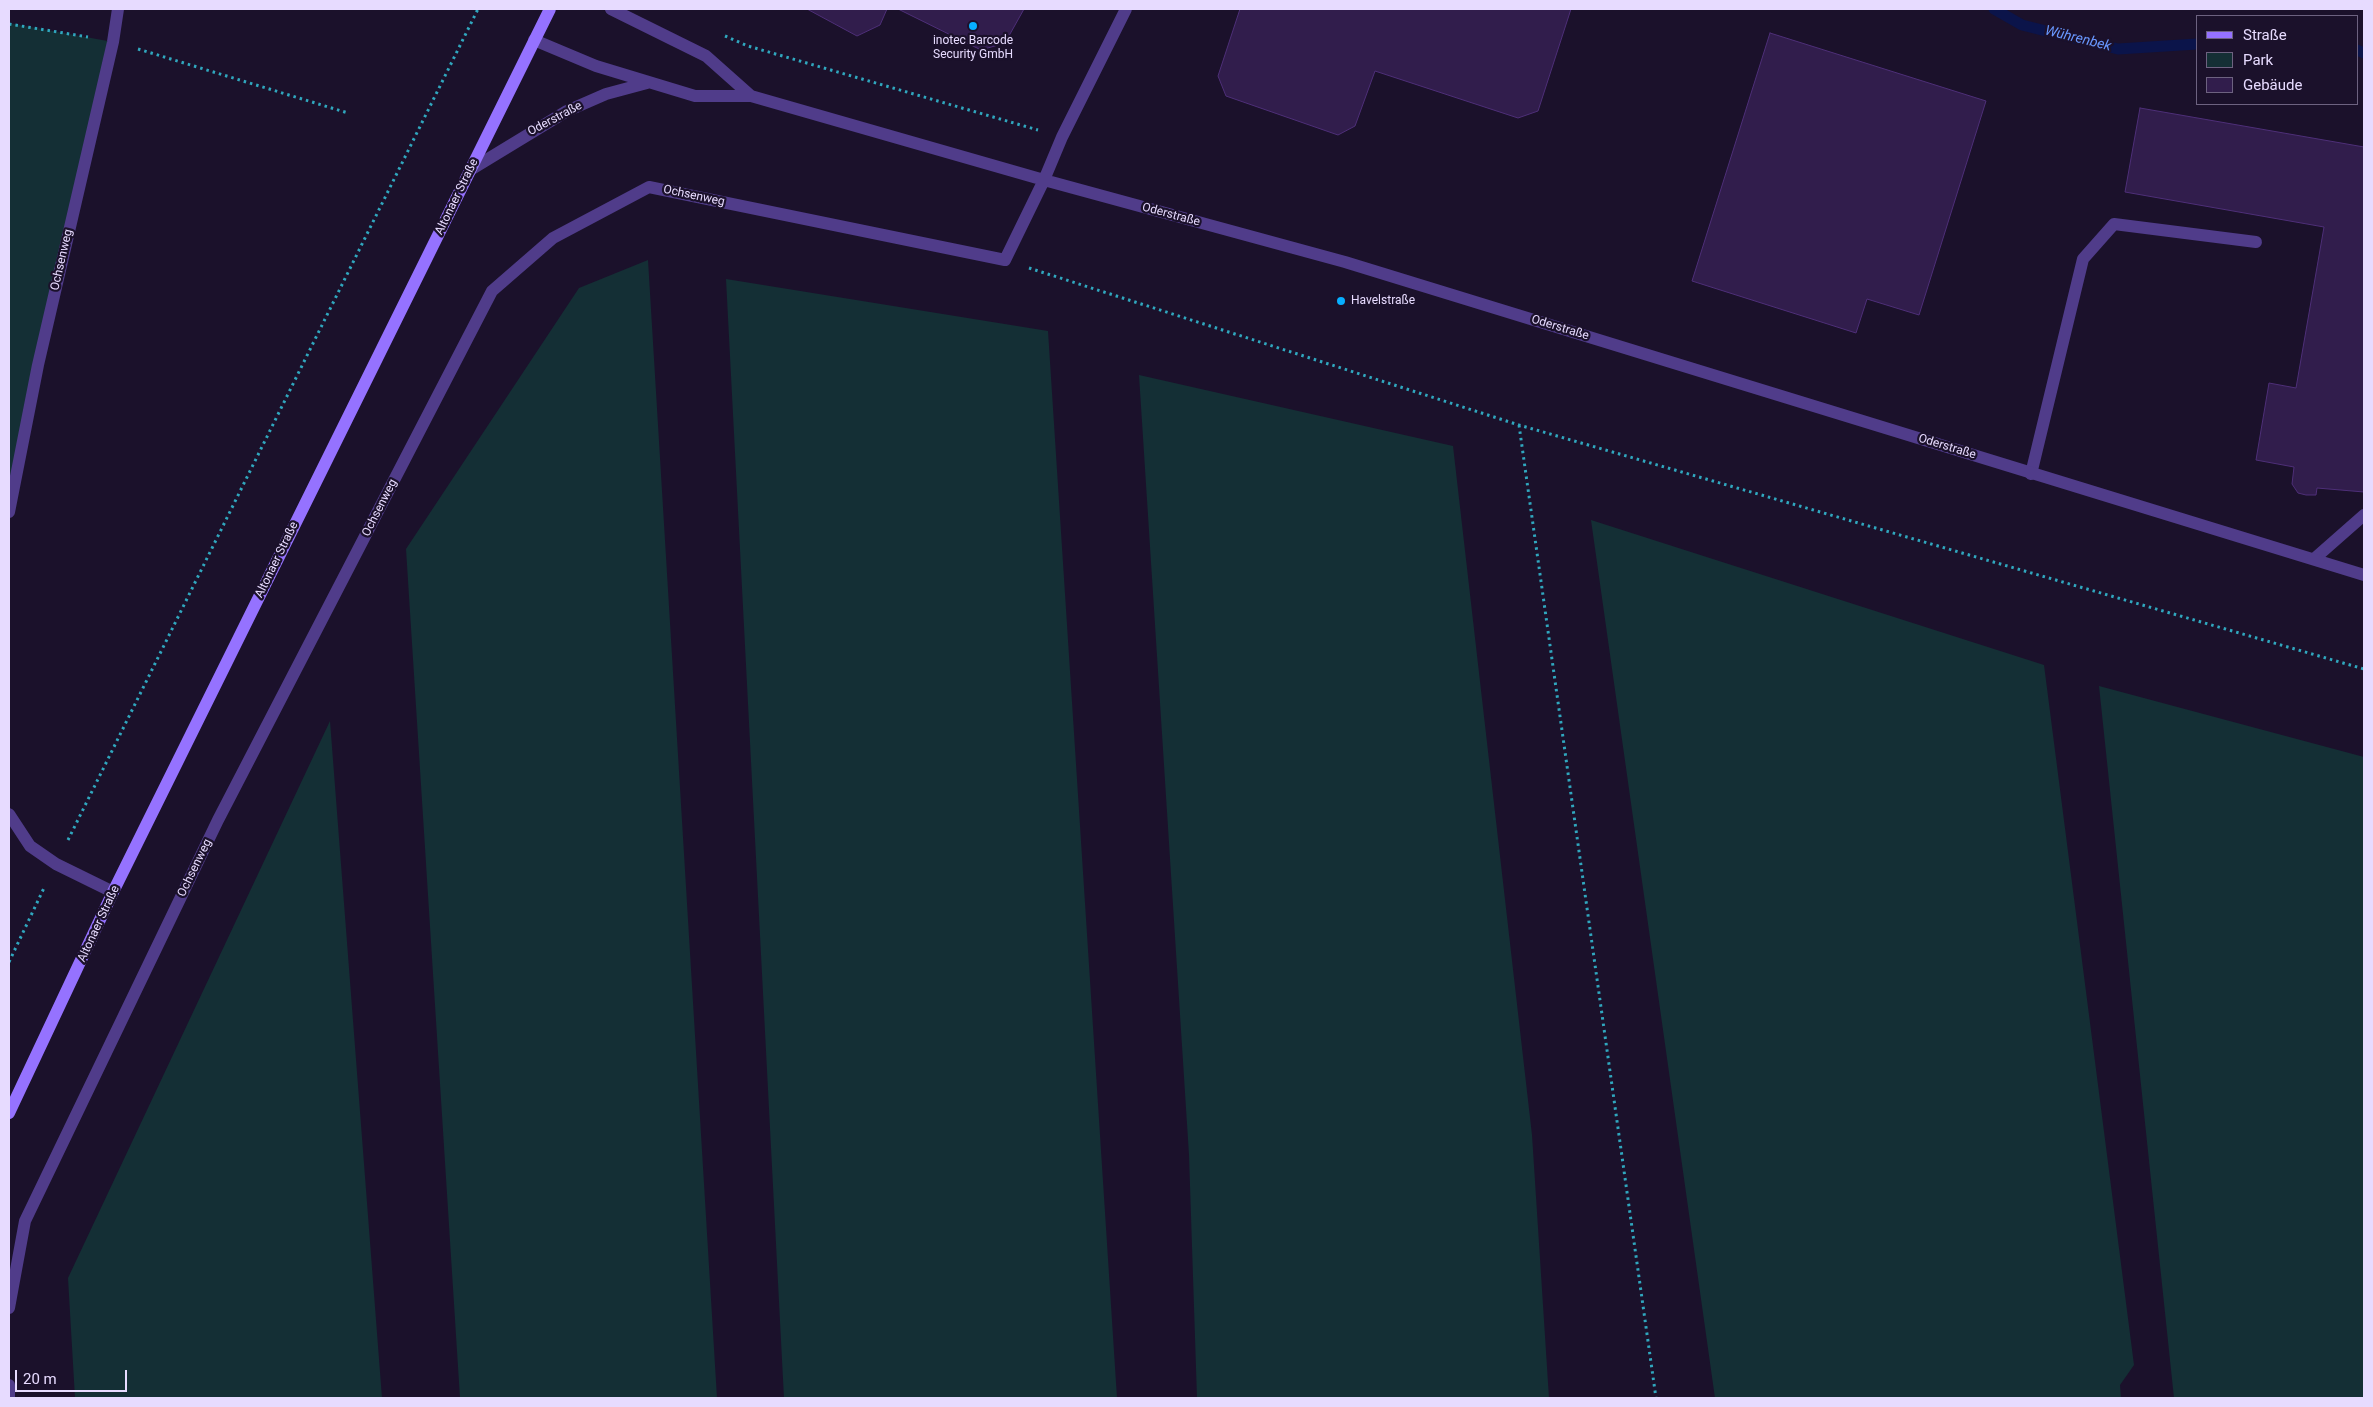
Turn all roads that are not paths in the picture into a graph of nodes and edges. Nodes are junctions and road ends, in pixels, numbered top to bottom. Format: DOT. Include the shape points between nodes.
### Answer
graph roads {
  1 [pos="118,9"];
  2 [pos="550,9"];
  3 [pos="611,9"];
  4 [pos="1126,9"];
  5 [pos="534,40"];
  6 [pos="647,83"];
  7 [pos="751,96"];
  8 [pos="470,170"];
  9 [pos="1044,180"];
  10 [pos="2256,242"];
  11 [pos="2031,474"];
  12 [pos="9,512"];
  13 [pos="2364,515"];
  14 [pos="2314,559"];
  15 [pos="2364,575"];
  16 [pos="9,814"];
  17 [pos="113,892"];
  18 [pos="9,1114"];
  19 [pos="9,1308"];
  20 [pos="9,1385"];
  21 [pos="10,1398"];
  1 -- 12 [label="street, Ochsenweg" via="38,364"];
  2 -- 5 [label="main road, Altonaer Straße"];
  3 -- 7 [label="street, Oderstraße" via="706,56"];
  4 -- 9 [label="street"];
  5 -- 6 [label="street, Oderstraße"];
  5 -- 8 [label="main road, Altonaer Straße"];
  6 -- 7 [label="street, Oderstraße" via="695,96"];
  6 -- 8 [label="street, Oderstraße" via="606,94 567,111"];
  7 -- 9 [label="street, Oderstraße"];
  8 -- 17 [label="main road, Altonaer Straße"];
  9 -- 11 [label="street, Oderstraße" via="1345,262"];
  9 -- 19 [label="street, Ochsenweg" via="1005,260 650,186 553,238 492,291 218,820 25,1221"];
  10 -- 11 [label="street" via="2114,224 2083,259"];
  11 -- 14 [label="street, Oderstraße"];
  13 -- 14 [label="street"];
  14 -- 15 [label="street, Oderstraße"];
  16 -- 17 [label="street" via="30,846 56,864"];
  17 -- 18 [label="main road, Altonaer Straße"];
  20 -- 21 [label="street"];
}
